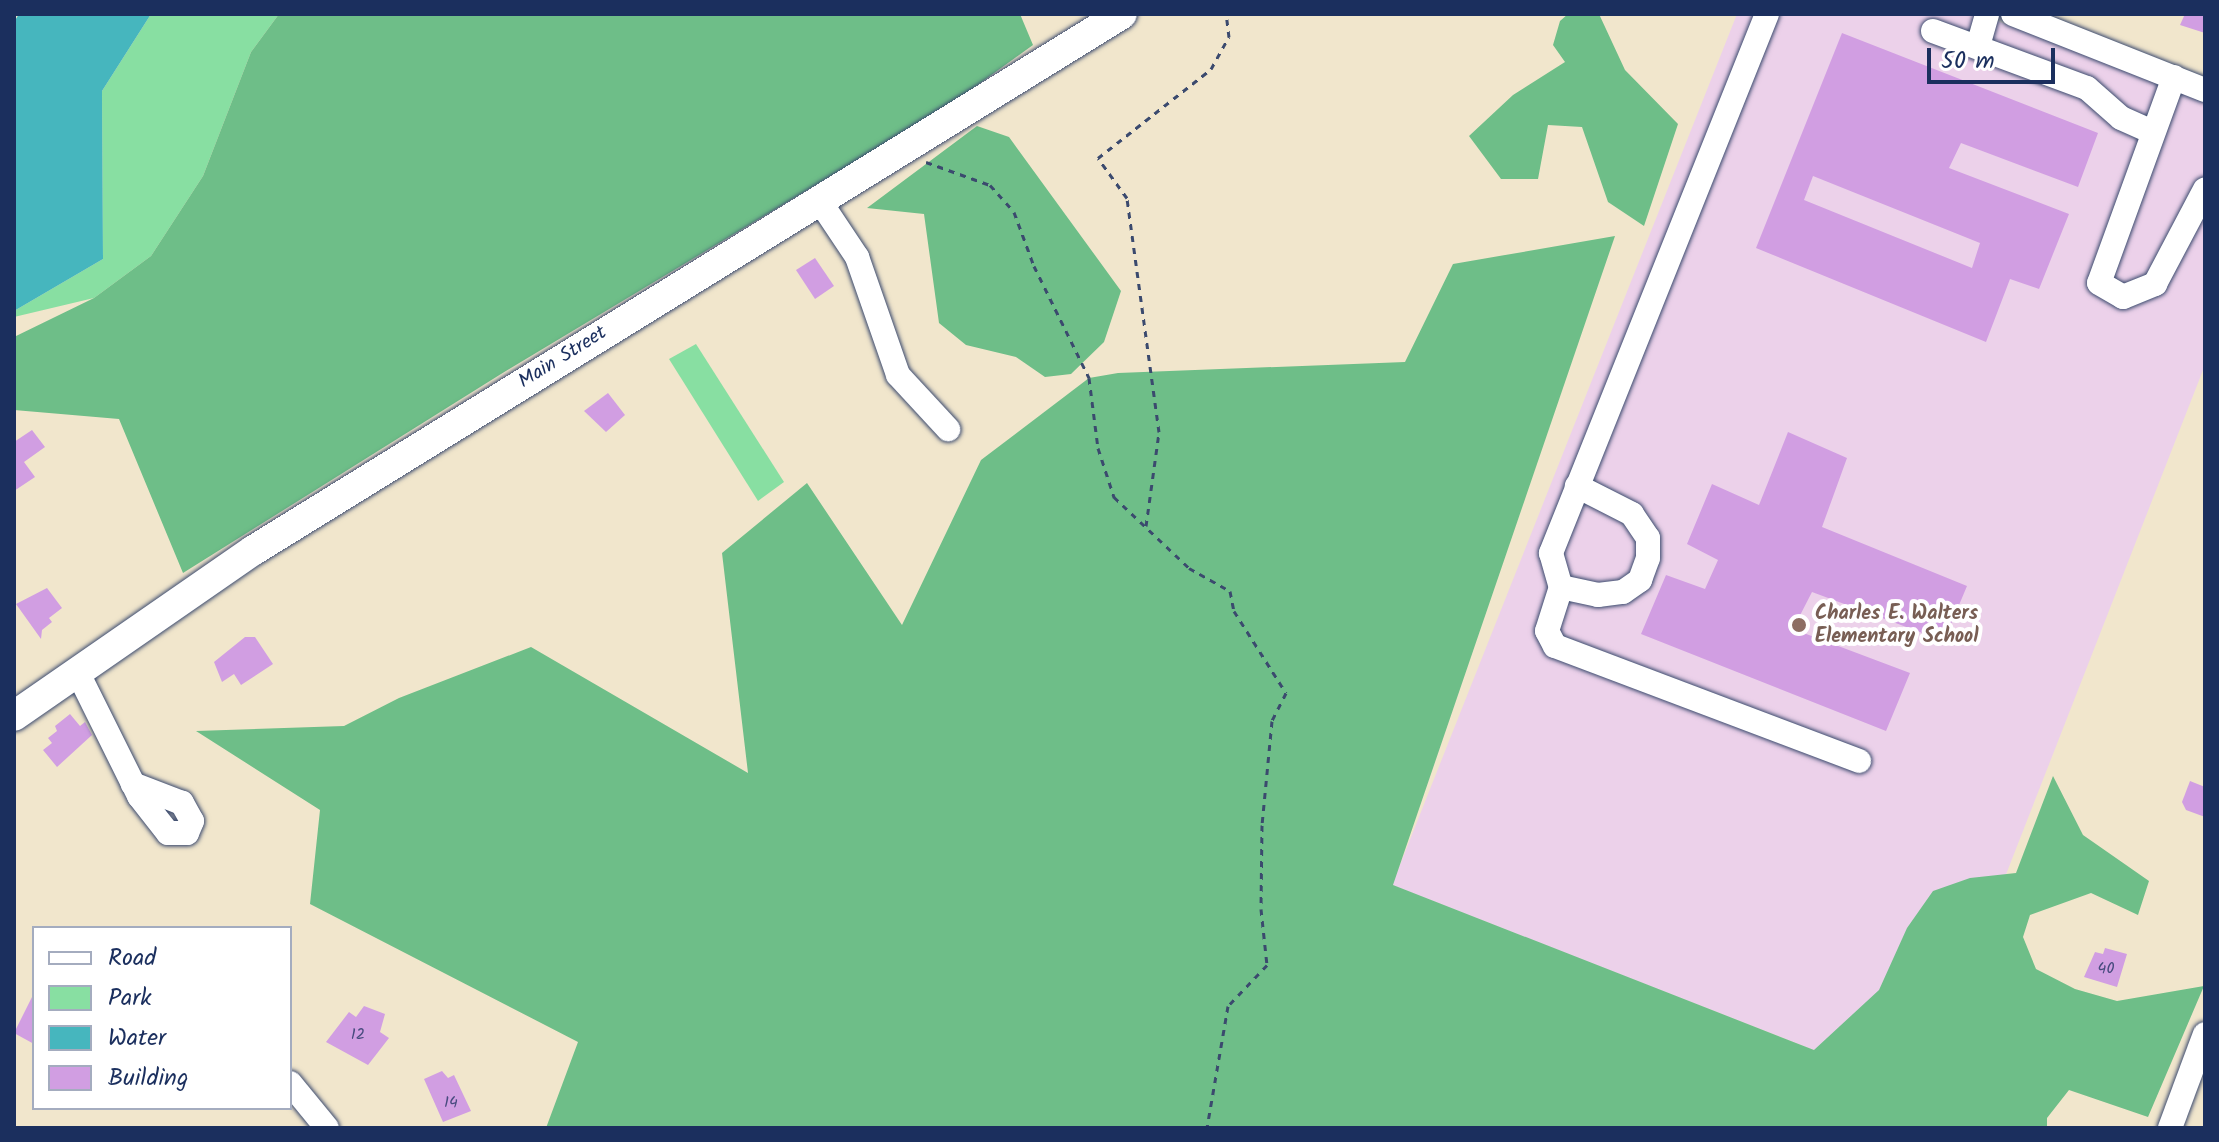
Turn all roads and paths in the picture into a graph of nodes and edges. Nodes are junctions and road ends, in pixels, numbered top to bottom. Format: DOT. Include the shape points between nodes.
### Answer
graph roads {
  1 [pos="1122,14"];
  2 [pos="1226,14"];
  3 [pos="1767,14"];
  4 [pos="1987,14"];
  5 [pos="2013,14"];
  6 [pos="1933,31"];
  7 [pos="1978,46"];
  8 [pos="2113,53"];
  9 [pos="2174,77"];
  10 [pos="2205,90"];
  11 [pos="2097,95"];
  12 [pos="2153,132"];
  13 [pos="894,154"];
  14 [pos="2205,189"];
  15 [pos="819,200"];
  16 [pos="948,429"];
  17 [pos="1577,486"];
  18 [pos="1146,527"];
  19 [pos="1561,587"];
  20 [pos="77,671"];
  21 [pos="14,716"];
  22 [pos="1859,761"];
  23 [pos="133,784"];
  24 [pos="2205,1034"];
  25 [pos="292,1085"];
  26 [pos="327,1128"];
  27 [pos="1207,1128"];
  28 [pos="2170,1128"];
  1 -- 13 [label="main road, Main Street"];
  2 -- 18 [label="path" via="1229,37 1211,69 1098,158 1127,198 1159,432"];
  3 -- 17 [label="street"];
  4 -- 7 [label="street"];
  5 -- 8 [label="street"];
  6 -- 7 [label="street"];
  7 -- 11 [label="street"];
  8 -- 9 [label="street"];
  8 -- 11 [label="street"];
  9 -- 10 [label="street"];
  9 -- 12 [label="street"];
  11 -- 12 [label="street" via="2121,118"];
  12 -- 14 [label="street" via="2099,283 2123,297 2155,284"];
  13 -- 15 [label="main road, Main Street"];
  13 -- 18 [label="path" via="945,165 990,185 1014,212 1034,266 1089,378 1098,448 1114,497"];
  15 -- 16 [label="street" via="857,257 898,375"];
  15 -- 20 [label="main road, Main Street" via="266,542"];
  17 -- 19 [label="street" via="1551,553"];
  17 -- 19 [label="street" via="1632,514 1648,538 1648,558 1640,580 1623,592 1598,595"];
  18 -- 27 [label="path" via="1189,568 1230,591 1234,611 1286,693 1272,721 1262,825 1267,965 1228,1006"];
  19 -- 22 [label="street" via="1547,631 1555,646"];
  20 -- 21 [label="main road, Main Street"];
  20 -- 23 [label="street"];
  24 -- 28 [label="street"];
  25 -- 26 [label="street"];
}
